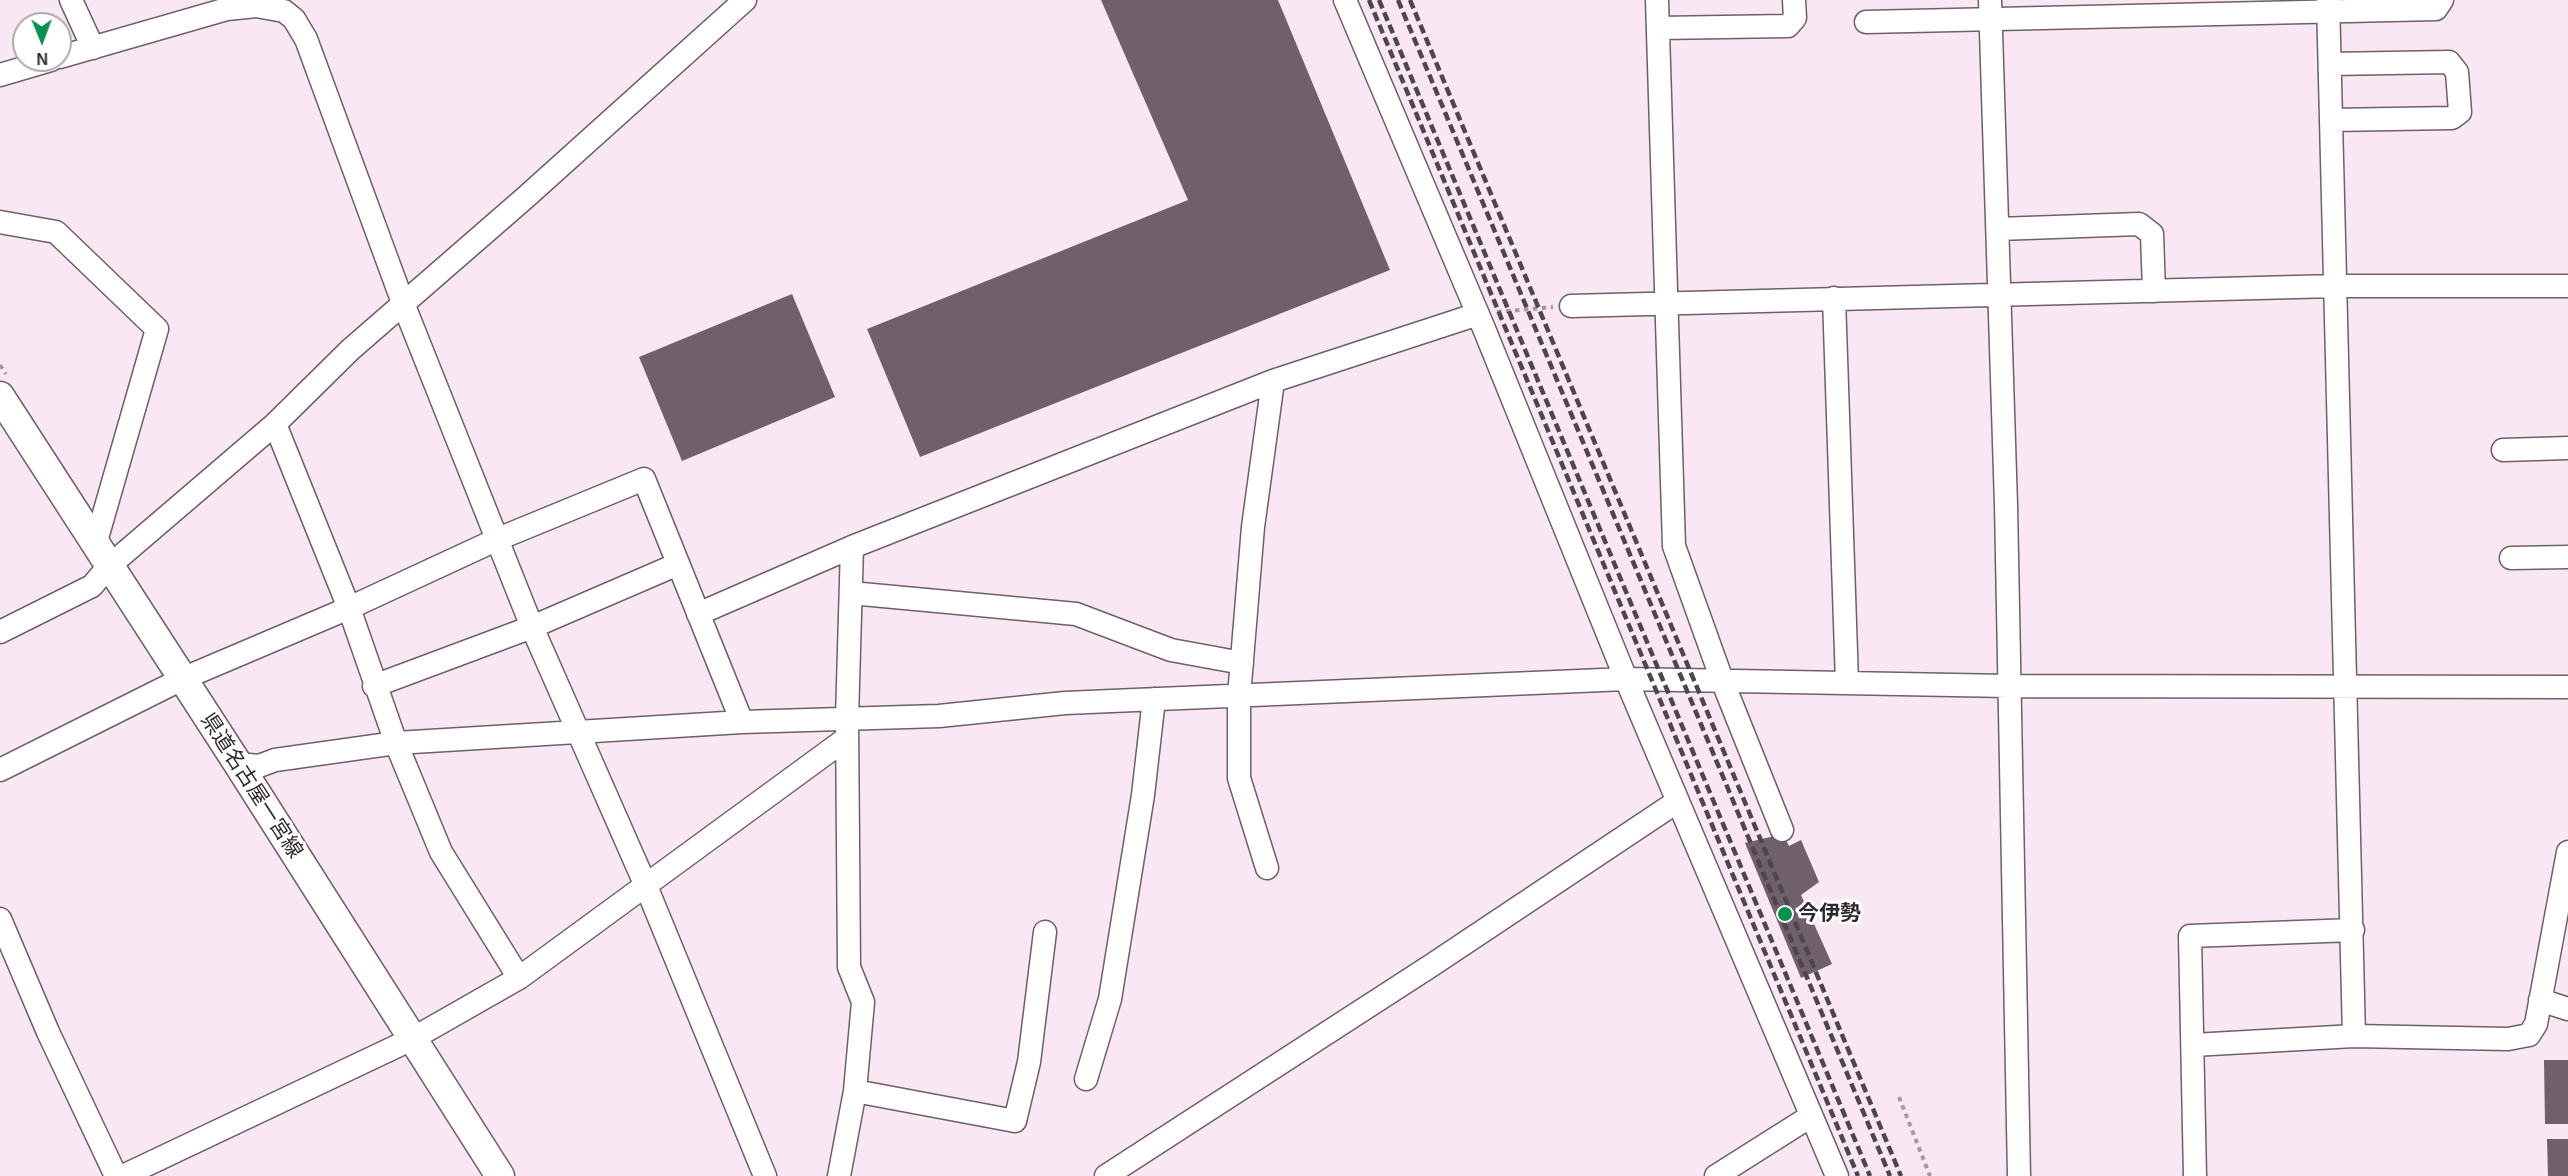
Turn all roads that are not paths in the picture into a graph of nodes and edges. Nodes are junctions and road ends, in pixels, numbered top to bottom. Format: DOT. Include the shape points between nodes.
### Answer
graph roads {
  1 [pos="71,0"];
  2 [pos="745,0"];
  3 [pos="1345,0"];
  4 [pos="1657,0"];
  5 [pos="1794,0"];
  6 [pos="2442,0"];
  7 [pos="2328,5"];
  8 [pos="2197,7"];
  9 [pos="1990,10"];
  10 [pos="1866,22"];
  11 [pos="1659,28"];
  12 [pos="93,48"];
  13 [pos="72,54"];
  14 [pos="2330,64"];
  15 [pos="2331,120"];
  16 [pos="0,222"];
  17 [pos="1998,229"];
  18 [pos="2334,286"];
  19 [pos="2568,286"];
  20 [pos="2154,291"];
  21 [pos="2000,294"];
  22 [pos="1834,298"];
  23 [pos="1665,302"];
  24 [pos="403,303"];
  25 [pos="1571,306"];
  26 [pos="1478,314"];
  27 [pos="1273,381"];
  28 [pos="0,396"];
  29 [pos="275,424"];
  30 [pos="2568,448"];
  31 [pos="2503,450"];
  32 [pos="498,538"];
  33 [pos="852,547"];
  34 [pos="102,556"];
  35 [pos="2568,557"];
  36 [pos="2511,558"];
  37 [pos="678,564"];
  38 [pos="851,593"];
  39 [pos="349,608"];
  40 [pos="698,614"];
  41 [pos="532,627"];
  42 [pos="0,632"];
  43 [pos="1242,663"];
  44 [pos="182,679"];
  45 [pos="1626,679"];
  46 [pos="1722,680"];
  47 [pos="1847,682"];
  48 [pos="374,686"];
  49 [pos="2008,686"];
  50 [pos="2568,687"];
  51 [pos="2346,688"];
  52 [pos="1239,696"];
  53 [pos="1154,699"];
  54 [pos="742,722"];
  55 [pos="847,728"];
  56 [pos="578,734"];
  57 [pos="396,743"];
  58 [pos="238,764"];
  59 [pos="0,770"];
  60 [pos="1678,801"];
  61 [pos="1782,830"];
  62 [pos="2568,852"];
  63 [pos="1267,868"];
  64 [pos="646,886"];
  65 [pos="0,919"];
  66 [pos="2353,930"];
  67 [pos="1045,932"];
  68 [pos="519,978"];
  69 [pos="2540,1000"];
  70 [pos="2568,1009"];
  71 [pos="2354,1036"];
  72 [pos="412,1039"];
  73 [pos="2193,1044"];
  74 [pos="1086,1079"];
  75 [pos="855,1091"];
  76 [pos="1811,1116"];
  77 [pos="1139,1167"];
  78 [pos="116,1176"];
  79 [pos="123,1176"];
  80 [pos="500,1176"];
  81 [pos="765,1176"];
  82 [pos="839,1176"];
  83 [pos="1106,1176"];
  84 [pos="1716,1176"];
  85 [pos="1837,1176"];
  86 [pos="2019,1176"];
  87 [pos="2195,1176"];
  1 -- 12 [label="street"];
  2 -- 24 [label="street"];
  3 -- 26 [label="street"];
  4 -- 11 [label="street"];
  5 -- 11 [label="street" via="1795,18 1788,26"];
  6 -- 7 [label="street" via="2436,9"];
  7 -- 8 [label="street"];
  7 -- 14 [label="street"];
  8 -- 9 [label="street"];
  9 -- 10 [label="street"];
  9 -- 17 [label="street"];
  11 -- 23 [label="street"];
  12 -- 13 [label="street"];
  12 -- 24 [label="street" via="227,9 256,6 284,11 294,19 306,39"];
  14 -- 15 [label="street"];
  14 -- 15 [label="street" via="2449,62 2457,72 2460,112 2452,118"];
  15 -- 18 [label="street"];
  16 -- 34 [label="street" via="56,231 157,329"];
  17 -- 20 [label="street" via="2139,224 2152,234"];
  17 -- 21 [label="street"];
  18 -- 19 [label="street"];
  18 -- 20 [label="street"];
  18 -- 51 [label="street"];
  20 -- 21 [label="street"];
  21 -- 22 [label="street"];
  21 -- 49 [label="street"];
  22 -- 23 [label="street"];
  22 -- 47 [label="street"];
  23 -- 25 [label="street"];
  23 -- 46 [label="street" via="1674,546"];
  24 -- 29 [label="street"];
  24 -- 32 [label="street"];
  26 -- 27 [label="street"];
  26 -- 45 [label="street"];
  27 -- 33 [label="street"];
  27 -- 43 [label="street" via="1253,527"];
  28 -- 34 [label="main road, 県道名古屋一宮線"];
  29 -- 34 [label="street"];
  29 -- 39 [label="street"];
  30 -- 31 [label="street"];
  32 -- 37 [label="street" via="644,479"];
  32 -- 39 [label="street"];
  32 -- 41 [label="street"];
  33 -- 38 [label="street"];
  33 -- 40 [label="street"];
  34 -- 42 [label="street" via="92,586"];
  34 -- 44 [label="main road, 県道名古屋一宮線"];
  35 -- 36 [label="street"];
  37 -- 40 [label="street"];
  37 -- 41 [label="street"];
  38 -- 43 [label="street" via="1076,614 1171,650"];
  38 -- 55 [label="street"];
  39 -- 44 [label="street"];
  39 -- 48 [label="street"];
  40 -- 54 [label="street"];
  41 -- 48 [label="street"];
  41 -- 56 [label="street"];
  43 -- 52 [label="street"];
  44 -- 58 [label="main road, 県道名古屋一宮線"];
  44 -- 59 [label="street"];
  45 -- 46 [label="street"];
  45 -- 52 [label="street"];
  45 -- 60 [label="street"];
  46 -- 47 [label="street"];
  46 -- 61 [label="street"];
  47 -- 49 [label="street"];
  48 -- 57 [label="street"];
  49 -- 51 [label="street"];
  49 -- 86 [label="street"];
  50 -- 51 [label="street"];
  51 -- 66 [label="street"];
  52 -- 53 [label="street"];
  52 -- 63 [label="street" via="1239,778"];
  53 -- 55 [label="street" via="1065,703"];
  53 -- 74 [label="street" via="1143,795 1110,999"];
  54 -- 55 [label="street"];
  54 -- 56 [label="street"];
  55 -- 64 [label="street"];
  55 -- 75 [label="street" via="849,967 863,1002"];
  56 -- 57 [label="street"];
  56 -- 64 [label="street"];
  57 -- 58 [label="street" via="275,760 259,766"];
  57 -- 68 [label="street" via="441,852"];
  58 -- 72 [label="main road, 県道名古屋一宮線"];
  60 -- 76 [label="street"];
  60 -- 77 [label="street"];
  62 -- 69 [label="street"];
  64 -- 68 [label="street"];
  64 -- 81 [label="street"];
  65 -- 78 [label="street"];
  66 -- 71 [label="street"];
  66 -- 73 [label="street" via="2190,936"];
  67 -- 75 [label="street" via="1029,1062 1016,1122"];
  68 -- 72 [label="street"];
  69 -- 70 [label="street"];
  69 -- 71 [label="street" via="2536,1023 2529,1035 2508,1039"];
  71 -- 73 [label="street"];
  72 -- 79 [label="street"];
  72 -- 80 [label="main road, 県道名古屋一宮線"];
  73 -- 87 [label="street"];
  75 -- 82 [label="street"];
  76 -- 84 [label="street"];
  76 -- 85 [label="street"];
  77 -- 83 [label="street"];
}
